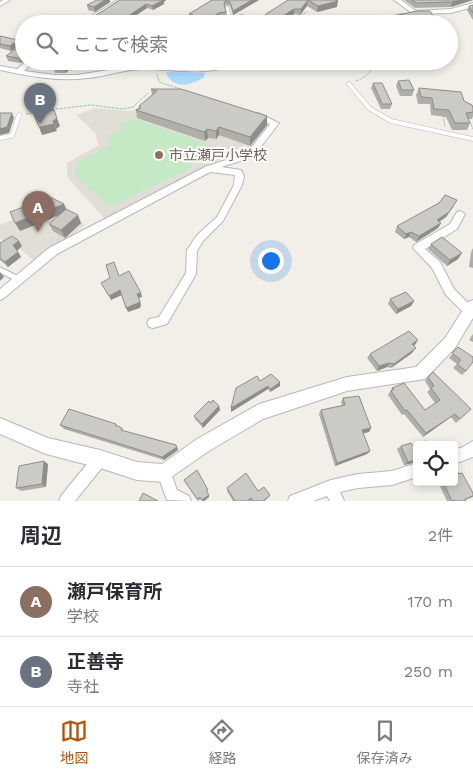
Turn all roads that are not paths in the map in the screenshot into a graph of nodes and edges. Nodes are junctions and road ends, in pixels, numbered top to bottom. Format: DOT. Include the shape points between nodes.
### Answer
graph roads {
  1 [pos="6,0"];
  2 [pos="122,0"];
  3 [pos="397,0"];
  4 [pos="0,4"];
  5 [pos="473,5"];
  6 [pos="227,8"];
  7 [pos="413,12"];
  8 [pos="96,15"];
  9 [pos="229,15"];
  10 [pos="400,15"];
  11 [pos="0,68"];
  12 [pos="117,70"];
  13 [pos="19,71"];
  14 [pos="350,84"];
  15 [pos="249,113"];
  16 [pos="18,115"];
  17 [pos="0,138"];
  18 [pos="473,139"];
  19 [pos="208,169"];
  20 [pos="460,214"];
  21 [pos="0,270"];
  22 [pos="18,279"];
  23 [pos="0,295"];
  24 [pos="471,308"];
  25 [pos="153,323"];
  26 [pos="0,426"];
  27 [pos="100,459"];
  28 [pos="413,471"];
  29 [pos="164,473"];
  30 [pos="332,487"];
  31 [pos="66,501"];
  32 [pos="184,501"];
  33 [pos="295,501"];
  34 [pos="337,501"];
  1 -- 4 [label="street"];
  2 -- 8 [label="street"];
  3 -- 7 [label="street"];
  5 -- 7 [label="street" via="451,11"];
  6 -- 9 [label="lane"];
  7 -- 10 [label="street"];
  11 -- 13 [label="street"];
  12 -- 13 [label="street" via="69,77"];
  14 -- 18 [label="lane" via="378,115"];
  15 -- 19 [label="street" via="275,122 250,155"];
  16 -- 17 [label="lane" via="12,136"];
  19 -- 22 [label="street" via="52,251"];
  19 -- 25 [label="street" via="238,172 238,185 220,219 192,250 191,274 177,299 163,321"];
  20 -- 24 [label="street" via="454,226 418,248 436,265 450,292"];
  21 -- 22 [label="lane"];
  22 -- 23 [label="street"];
  24 -- 29 [label="street" via="450,344 420,374 347,384 259,412"];
  26 -- 27 [label="street" via="46,446"];
  27 -- 29 [label="street" via="137,471"];
  27 -- 31 [label="street"];
  28 -- 30 [label="street" via="392,478"];
  29 -- 32 [label="street" via="172,495"];
  30 -- 33 [label="street"];
  30 -- 34 [label="street"];
}
